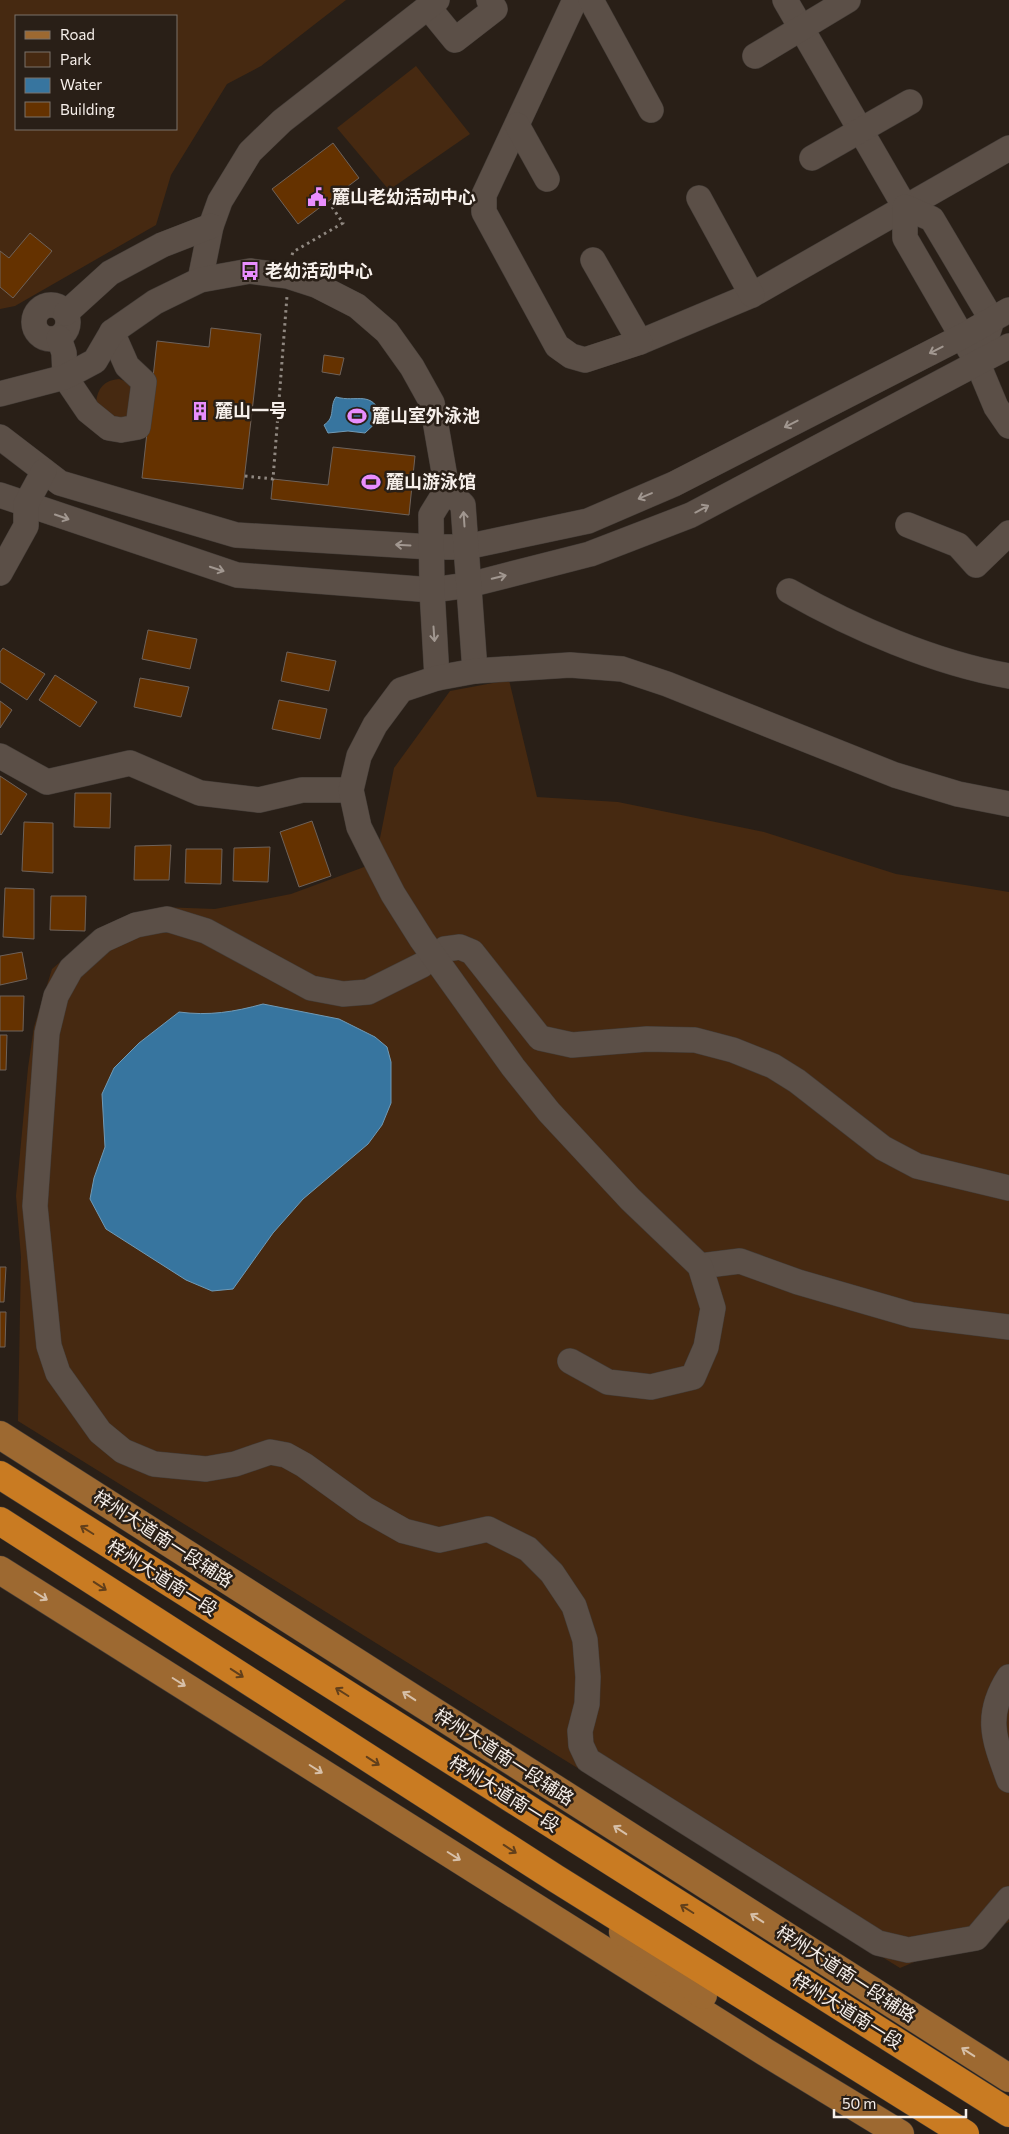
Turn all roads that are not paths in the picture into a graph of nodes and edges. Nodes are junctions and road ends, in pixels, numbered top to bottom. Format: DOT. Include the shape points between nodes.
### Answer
graph roads {
  1 [pos="488,0"];
  2 [pos="575,0"];
  3 [pos="591,0"];
  4 [pos="785,0"];
  5 [pos="848,0"];
  6 [pos="433,4"];
  7 [pos="802,28"];
  8 [pos="755,56"];
  9 [pos="910,102"];
  10 [pos="651,110"];
  11 [pos="517,125"];
  12 [pos="861,130"];
  13 [pos="1009,148"];
  14 [pos="812,158"];
  15 [pos="547,179"];
  16 [pos="699,198"];
  17 [pos="905,207"];
  18 [pos="211,226"];
  19 [pos="593,260"];
  20 [pos="200,280"];
  21 [pos="752,295"];
  22 [pos="1001,315"];
  23 [pos="112,332"];
  24 [pos="963,336"];
  25 [pos="640,342"];
  26 [pos="1009,346"];
  27 [pos="978,364"];
  28 [pos="65,377"];
  29 [pos="0,394"];
  30 [pos="1009,426"];
  31 [pos="0,437"];
  32 [pos="44,472"];
  33 [pos="447,490"];
  34 [pos="0,495"];
  35 [pos="26,504"];
  36 [pos="908,525"];
  37 [pos="1009,533"];
  38 [pos="431,547"];
  39 [pos="466,547"];
  40 [pos="0,573"];
  41 [pos="469,585"];
  42 [pos="432,590"];
  43 [pos="789,591"];
  44 [pos="475,672"];
  45 [pos="1009,676"];
  46 [pos="437,678"];
  47 [pos="0,756"];
  48 [pos="351,790"];
  49 [pos="1009,804"];
  50 [pos="445,949"];
  51 [pos="422,965"];
  52 [pos="1009,1188"];
  53 [pos="700,1266"];
  54 [pos="1009,1327"];
  55 [pos="570,1361"];
  56 [pos="0,1435"];
  57 [pos="0,1475"];
  58 [pos="0,1521"];
  59 [pos="0,1570"];
  60 [pos="1009,1677"];
  61 [pos="1009,1780"];
  62 [pos="555,1878"];
  63 [pos="1009,1900"];
  64 [pos="1009,2078"];
  65 [pos="811,2080"];
  66 [pos="1009,2113"];
  67 [pos="900,2134"];
  68 [pos="965,2134"];
  1 -- 6 [label="street" via="495,9 455,40"];
  2 -- 11 [label="street"];
  3 -- 10 [label="street"];
  4 -- 7 [label="street"];
  5 -- 7 [label="street"];
  6 -- 18 [label="street" via="282,121 250,152 220,201"];
  7 -- 8 [label="street"];
  7 -- 12 [label="street"];
  9 -- 12 [label="street"];
  11 -- 15 [label="street"];
  11 -- 25 [label="street" via="484,195 484,212 558,346 571,356 585,360"];
  12 -- 14 [label="street"];
  12 -- 17 [label="street"];
  13 -- 17 [label="street"];
  16 -- 21 [label="street"];
  17 -- 21 [label="street"];
  17 -- 22 [label="street" via="932,219"];
  17 -- 24 [label="street" via="905,238"];
  18 -- 20 [label="street"];
  18 -- 28 [label="street" via="162,245 110,273 66,313 58,306 46,305 37,312 35,328 38,334 48,340 59,338 64,353"];
  19 -- 25 [label="street"];
  20 -- 23 [label="street" via="155,302"];
  20 -- 33 [label="street" via="250,271 288,276 316,284 357,306 387,332 432,403"];
  21 -- 25 [label="street"];
  22 -- 24 [label="street"];
  22 -- 27 [label="street"];
  23 -- 28 [label="street" via="95,361"];
  23 -- 28 [label="street" via="127,366 144,382 138,427 120,430 98,421"];
  24 -- 27 [label="street"];
  24 -- 39 [label="street, one-way" via="674,484 596,517"];
  26 -- 27 [label="street"];
  27 -- 30 [label="street" via="996,407"];
  41 -- 27 [label="street, one-way" via="590,554 692,515"];
  28 -- 29 [label="street"];
  31 -- 32 [label="street"];
  32 -- 35 [label="street"];
  38 -- 32 [label="street, one-way" via="236,535 60,483"];
  33 -- 38 [label="street" via="430,515"];
  39 -- 33 [label="street, one-way" via="463,505"];
  34 -- 35 [label="street"];
  35 -- 40 [label="street" via="26,526"];
  35 -- 42 [label="street, one-way" via="237,575"];
  36 -- 37 [label="street" via="958,545 976,565"];
  38 -- 39 [label="street"];
  38 -- 42 [label="street"];
  39 -- 41 [label="street"];
  41 -- 42 [label="street"];
  41 -- 44 [label="street"];
  42 -- 46 [label="street, one-way"];
  43 -- 45 [label="street" via="834,617 901,643 977,671"];
  44 -- 46 [label="street"];
  44 -- 49 [label="street" via="570,664 622,670 667,684 895,775 958,794"];
  46 -- 48 [label="street" via="401,690 375,725 359,756"];
  47 -- 48 [label="street" via="47,782 130,763 200,793 259,800 302,790"];
  48 -- 53 [label="street" via="359,827 393,894 514,1068 549,1112 630,1199"];
  50 -- 52 [label="street" via="460,947 472,952 540,1038 572,1045 647,1039 695,1040 733,1050 773,1066 883,1148 917,1166"];
  51 -- 63 [label="street" via="368,992 344,994 311,988 206,931 167,919 136,925 103,940 71,969 56,996 46,1033 35,1206 49,1346 58,1373 100,1432 124,1451 154,1464 206,1469 235,1464 270,1452 286,1455 365,1510 404,1531 439,1540 488,1529 528,1549 552,1573 574,1606 585,1640 587,1704 580,1731 581,1745 588,1760 878,1943 908,1950 976,1938"];
  53 -- 54 [label="street" via="740,1261 798,1282 912,1315"];
  53 -- 55 [label="street" via="713,1308 706,1347 692,1377 651,1387 608,1382"];
  64 -- 56 [label="main road, 梓州大道南一段辅路, one-way"];
  66 -- 57 [label="highway, 梓州大道南一段, one-way"];
  58 -- 62 [label="highway, one-way"];
  59 -- 65 [label="main road, one-way"];
  60 -- 61 [label="street" via="998,1694 992,1718 996,1746"];
  62 -- 65 [label="main road"];
  62 -- 68 [label="highway"];
  65 -- 67 [label="main road"];
}
